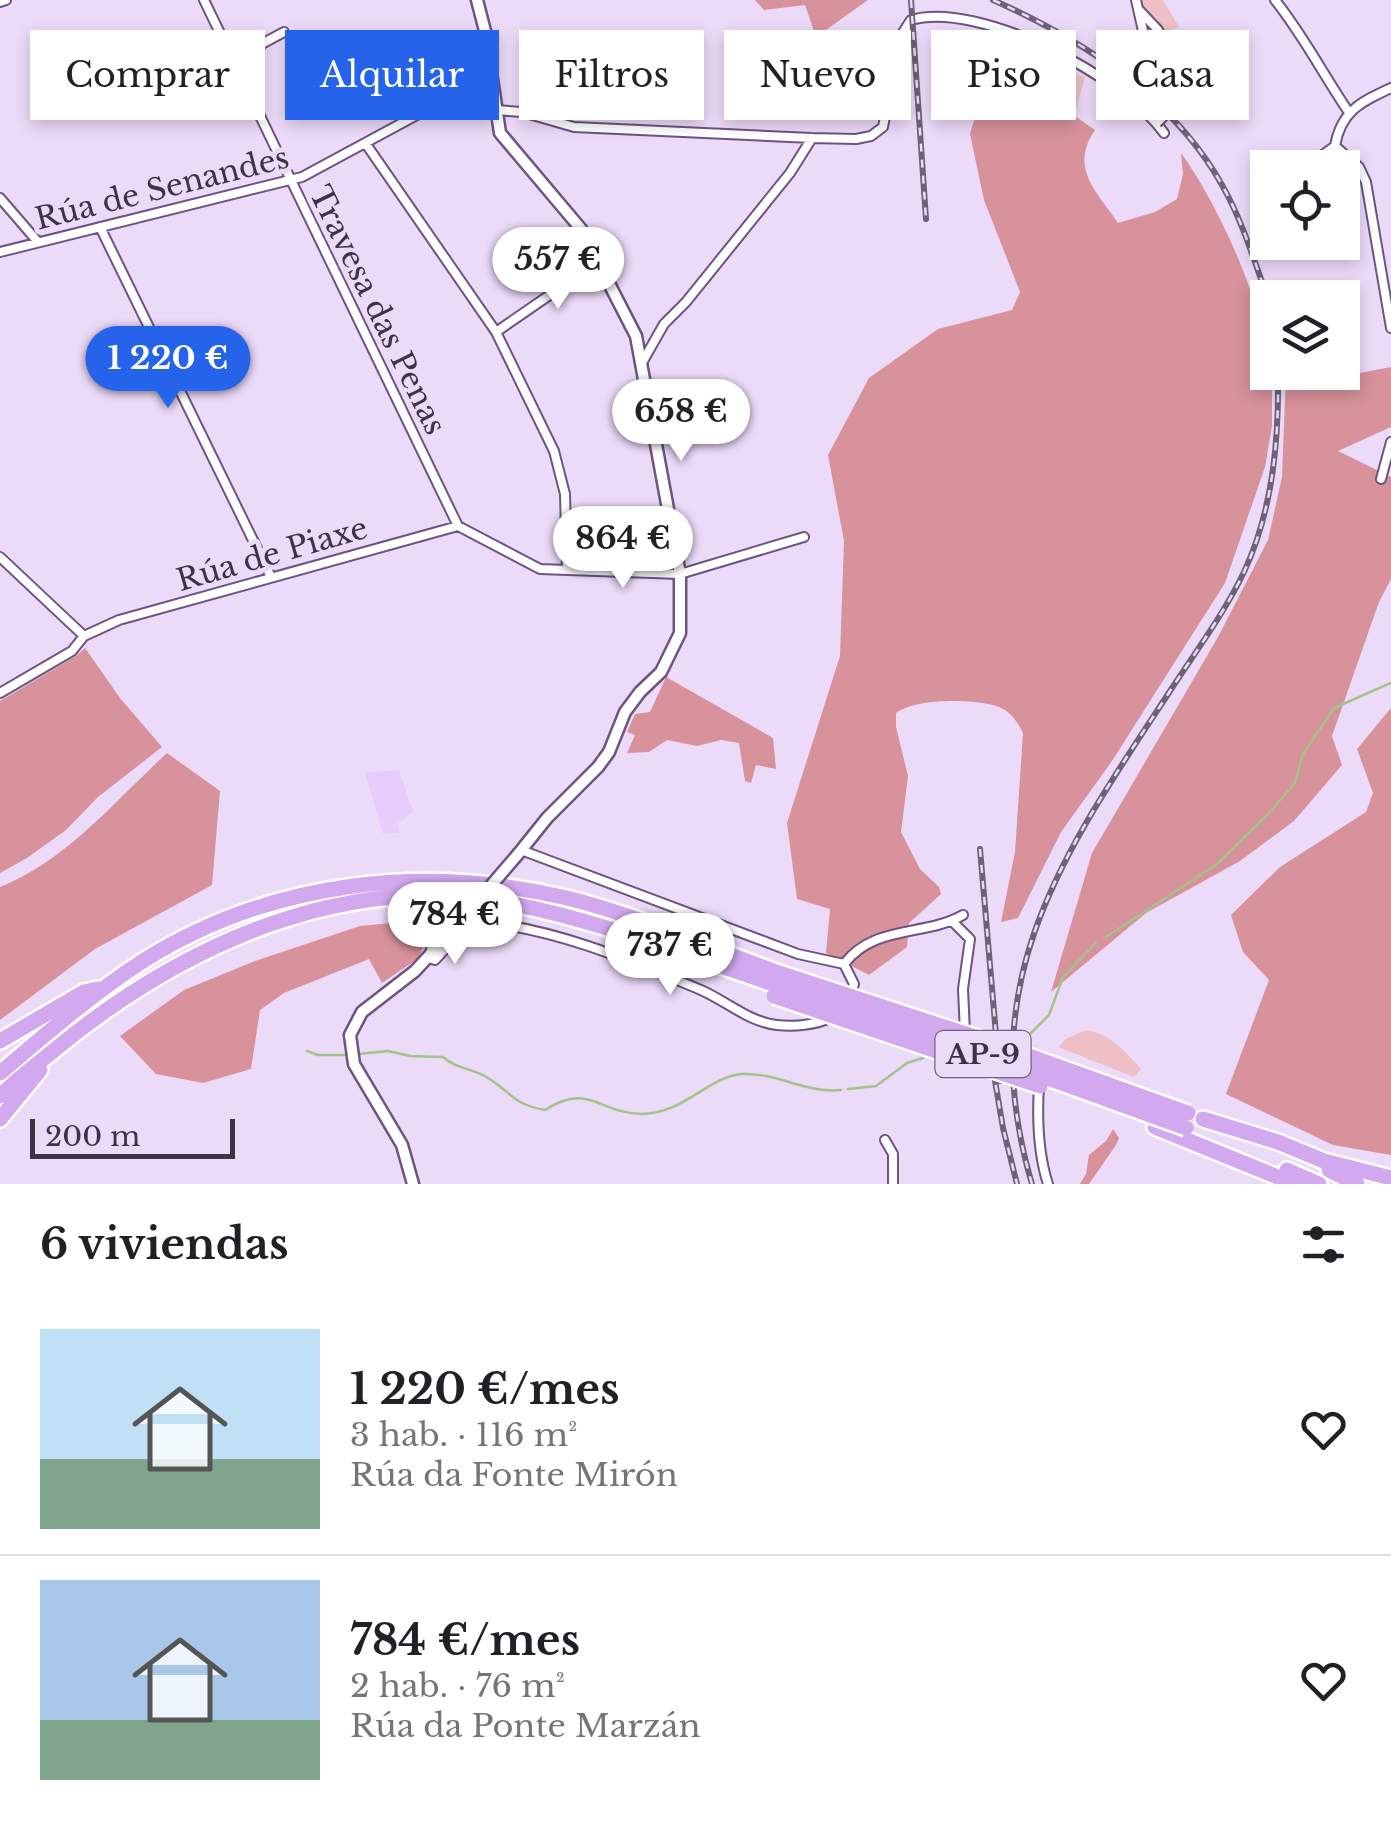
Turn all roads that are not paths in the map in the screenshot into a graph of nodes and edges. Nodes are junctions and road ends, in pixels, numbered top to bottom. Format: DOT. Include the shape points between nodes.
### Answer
graph roads {
  1 [pos="204,0"];
  2 [pos="476,0"];
  3 [pos="1136,0"];
  4 [pos="1276,0"];
  5 [pos="1139,10"];
  6 [pos="218,30"];
  7 [pos="486,30"];
  8 [pos="1143,30"];
  9 [pos="1158,30"];
  10 [pos="284,32"];
  11 [pos="265,42"];
  12 [pos="1391,88"];
  13 [pos="499,110"];
  14 [pos="1348,111"];
  15 [pos="261,120"];
  16 [pos="409,120"];
  17 [pos="497,120"];
  18 [pos="1160,120"];
  19 [pos="1157,123"];
  20 [pos="1164,133"];
  21 [pos="812,138"];
  22 [pos="366,144"];
  23 [pos="1335,146"];
  24 [pos="1330,150"];
  25 [pos="290,180"];
  26 [pos="0,198"];
  27 [pos="100,227"];
  28 [pos="38,242"];
  29 [pos="0,252"];
  30 [pos="599,261"];
  31 [pos="1391,328"];
  32 [pos="496,332"];
  33 [pos="642,361"];
  34 [pos="1391,442"];
  35 [pos="1381,479"];
  36 [pos="458,526"];
  37 [pos="804,537"];
  38 [pos="0,557"];
  39 [pos="567,570"];
  40 [pos="680,574"];
  41 [pos="271,578"];
  42 [pos="84,636"];
  43 [pos="0,693"];
  44 [pos="520,852"];
  45 [pos="962,915"];
  46 [pos="471,921"];
  47 [pos="952,921"];
  48 [pos="429,958"];
  49 [pos="844,964"];
  50 [pos="778,985"];
  51 [pos="106,987"];
  52 [pos="78,1031"];
  53 [pos="0,1042"];
  54 [pos="0,1073"];
  55 [pos="0,1096"];
  56 [pos="0,1119"];
  57 [pos="1192,1120"];
  58 [pos="885,1140"];
  59 [pos="1391,1178"];
  60 [pos="413,1184"];
  61 [pos="892,1184"];
  62 [pos="1048,1184"];
  63 [pos="1295,1184"];
  64 [pos="1319,1184"];
  65 [pos="1357,1184"];
  1 -- 6 [label="street, Travesa das Penas"];
  2 -- 7 [label="street"];
  3 -- 5 [label="street"];
  4 -- 14 [label="street"];
  5 -- 8 [label="street"];
  5 -- 9 [label="street"];
  10 -- 11 [label="street"];
  12 -- 14 [label="street"];
  13 -- 21 [label="street" via="574,128"];
  14 -- 23 [label="street"];
  15 -- 25 [label="street, Travesa das Penas"];
  16 -- 22 [label="street, Rúa de Senandes"];
  17 -- 30 [label="street" via="503,138 576,222"];
  18 -- 19 [label="street, bridge"];
  19 -- 20 [label="street"];
  19 -- 21 [label="street" via="1058,51 972,20 928,14 910,20 900,38 882,127 856,139"];
  21 -- 33 [label="street"];
  22 -- 25 [label="street, Rúa de Senandes"];
  22 -- 32 [label="street"];
  23 -- 24 [label="street"];
  23 -- 31 [label="street" via="1359,166 1366,182"];
  25 -- 27 [label="street, Rúa de Senandes"];
  25 -- 36 [label="street, Travesa das Penas"];
  26 -- 28 [label="street"];
  27 -- 28 [label="street, Rúa de Senandes"];
  27 -- 41 [label="street"];
  28 -- 29 [label="street, Rúa de Senandes"];
  30 -- 32 [label="street"];
  30 -- 33 [label="street"];
  32 -- 39 [label="street" via="554,451 565,494"];
  33 -- 40 [label="street"];
  34 -- 35 [label="street"];
  36 -- 39 [label="street" via="540,568"];
  36 -- 41 [label="street, Rúa de Piaxe"];
  37 -- 40 [label="street"];
  38 -- 42 [label="street"];
  39 -- 40 [label="street"];
  40 -- 44 [label="street" via="680,632 661,672 625,712 598,767"];
  41 -- 42 [label="street, Rúa de Piaxe"];
  42 -- 43 [label="street, Rúa de Piaxe" via="72,651"];
  44 -- 48 [label="street, bridge"];
  44 -- 49 [label="street" via="798,954"];
  45 -- 47 [label="street"];
  46 -- 48 [label="street" via="435,960"];
  46 -- 48 [label="street" via="443,919"];
  46 -- 49 [label="street" via="540,931 611,954 776,1025 828,1020 848,1003 854,984"];
  47 -- 49 [label="street" via="888,934"];
  47 -- 62 [label="street" via="970,940 962,988 966,1040 1041,1071 1038,1126"];
  48 -- 60 [label="street" via="362,1012 350,1044 354,1064 402,1145"];
  50 -- 51 [label="highway, AP-9" via="572,900 452,880 334,887 274,902 181,941"];
  50 -- 52 [label="highway, AP-9" via="507,903 378,899 280,920 225,941 164,971"];
  50 -- 57 [label="highway, AP-9, bridge" via="981,1039"];
  50 -- 63 [label="highway, bridge"];
  51 -- 53 [label="highway" via="84,992"];
  51 -- 54 [label="highway, AP-9"];
  52 -- 55 [label="highway, AP-9"];
  52 -- 56 [label="highway"];
  57 -- 59 [label="highway"];
  57 -- 64 [label="highway, AP-9"];
  57 -- 65 [label="highway, AP-9"];
  58 -- 61 [label="street"];
}
